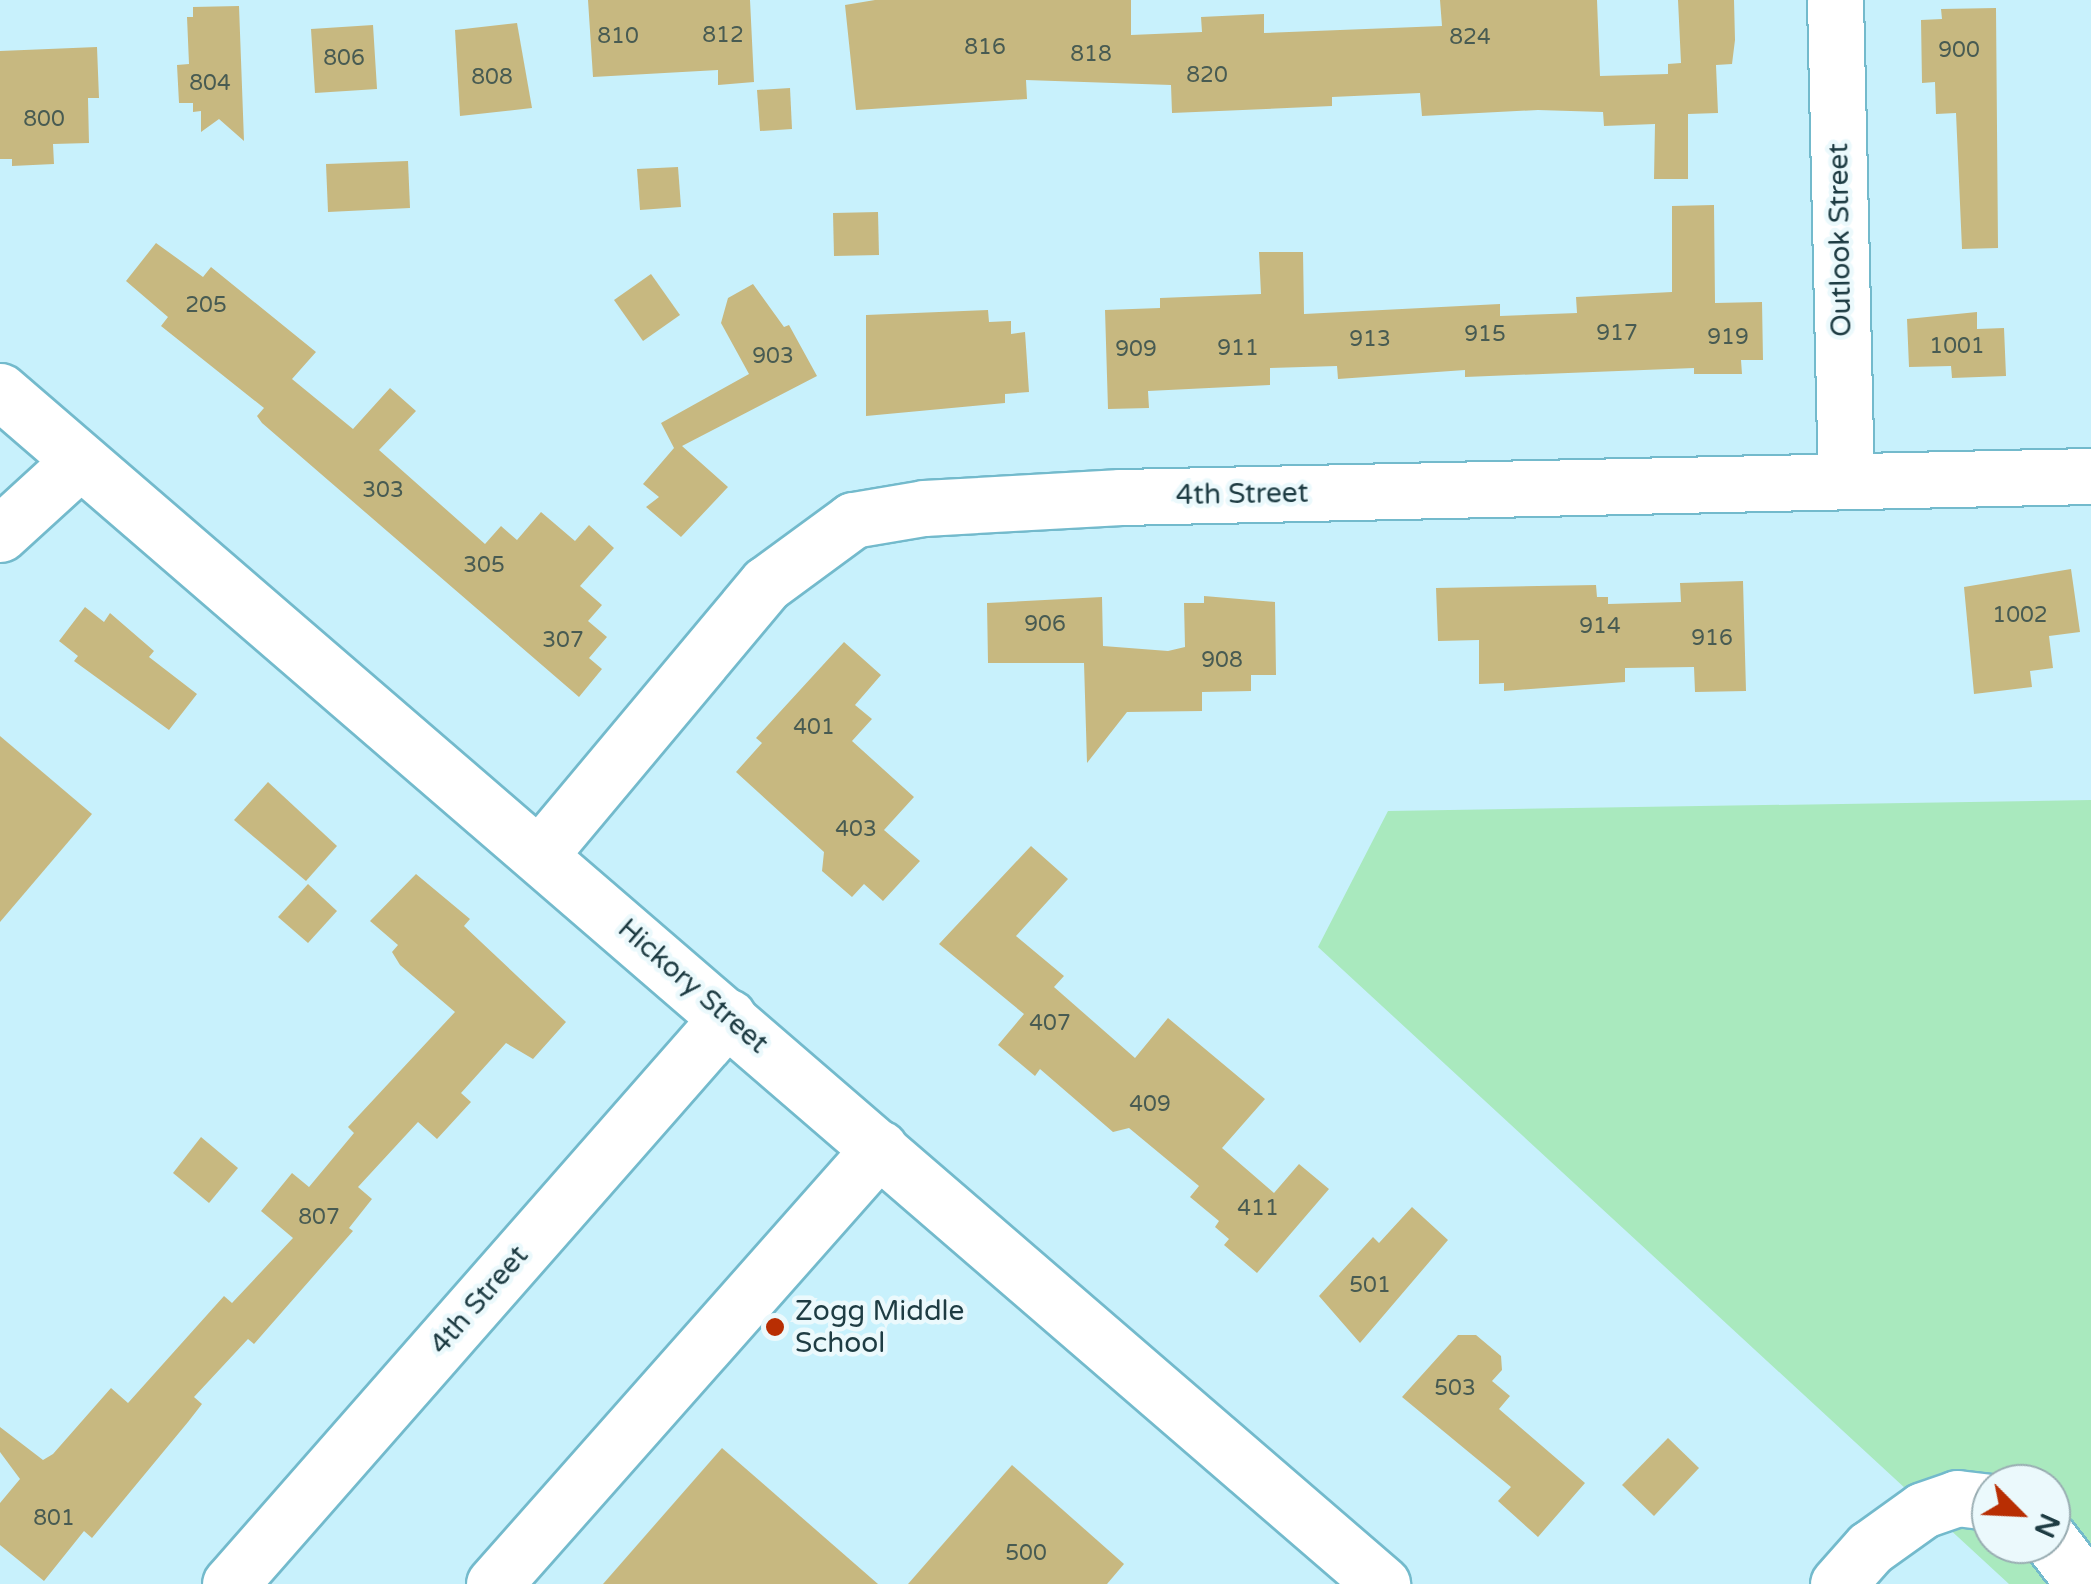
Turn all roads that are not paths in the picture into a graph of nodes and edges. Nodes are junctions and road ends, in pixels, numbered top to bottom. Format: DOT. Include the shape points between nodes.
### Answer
graph roads {
  1 [pos="1834,0"];
  2 [pos="0,392"];
  3 [pos="80,462"];
  4 [pos="2091,476"];
  5 [pos="1846,480"];
  6 [pos="0,534"];
  7 [pos="541,852"];
  8 [pos="728,1017"];
  9 [pos="880,1148"];
  10 [pos="1971,1500"];
  11 [pos="2069,1564"];
  12 [pos="230,1584"];
  13 [pos="494,1584"];
  14 [pos="1382,1584"];
  15 [pos="1838,1584"];
  16 [pos="2084,1584"];
  1 -- 5 [label="street, Outlook Street"];
  2 -- 3 [label="street, Hickory Street"];
  3 -- 6 [label="street"];
  3 -- 7 [label="street, Hickory Street"];
  4 -- 5 [label="street, 4th Street"];
  5 -- 7 [label="street, 4th Street" via="1121,497 924,508 853,520 766,584"];
  7 -- 8 [label="street, Hickory Street"];
  8 -- 9 [label="street, Hickory Street"];
  8 -- 12 [label="street, 4th Street"];
  9 -- 13 [label="street"];
  9 -- 14 [label="street, Hickory Street"];
  10 -- 15 [label="street" via="1923,1510 1870,1548"];
  11 -- 16 [label="street"];
}
